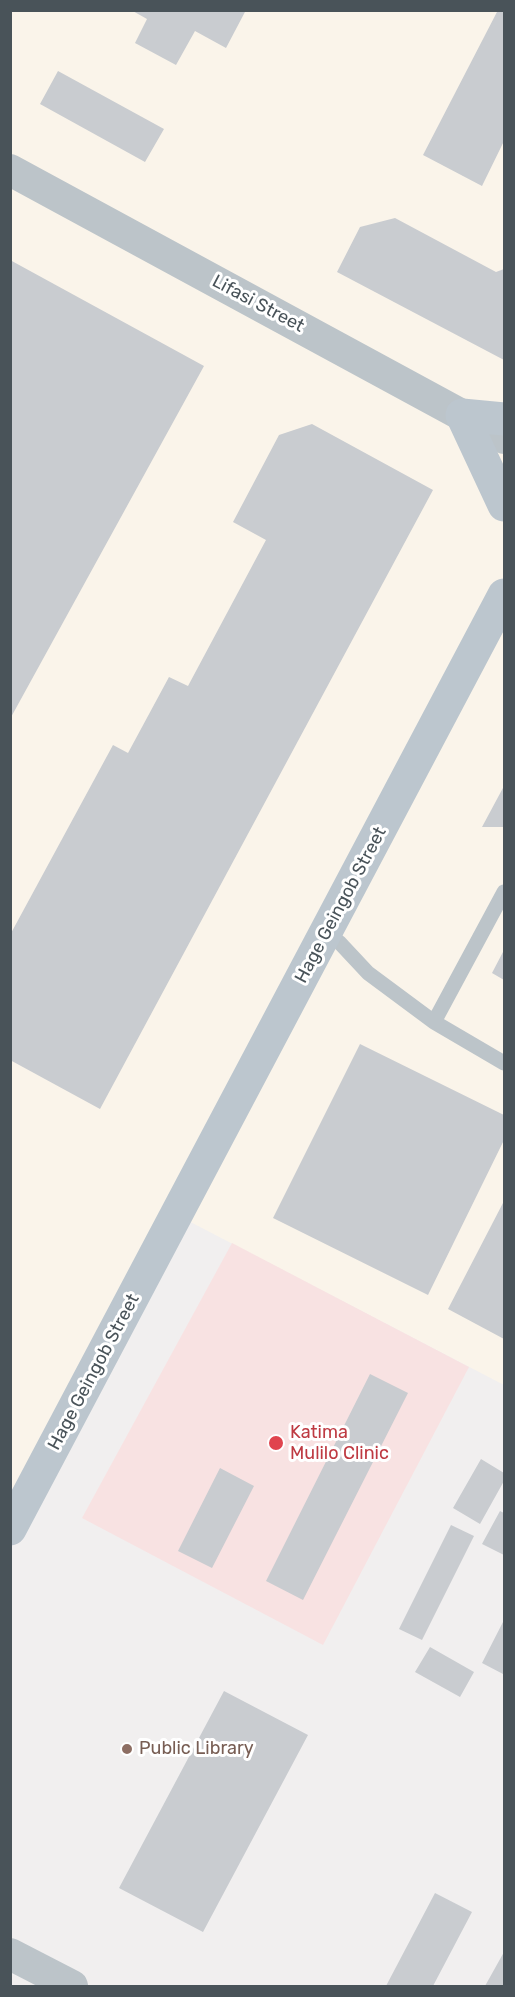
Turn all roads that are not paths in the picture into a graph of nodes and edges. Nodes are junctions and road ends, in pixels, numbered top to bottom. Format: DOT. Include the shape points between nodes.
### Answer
graph roads {
  1 [pos="10,170"];
  2 [pos="462,415"];
  3 [pos="504,419"];
  4 [pos="504,438"];
  5 [pos="504,505"];
  6 [pos="504,595"];
  7 [pos="504,633"];
  8 [pos="504,892"];
  9 [pos="339,942"];
  10 [pos="434,1022"];
  11 [pos="504,1063"];
  12 [pos="177,1215"];
  13 [pos="10,1529"];
  14 [pos="10,1954"];
  15 [pos="72,1986"];
  1 -- 2 [label="street, Lifasi Street"];
  2 -- 3 [label="street"];
  2 -- 4 [label="street, Lifasi Street"];
  2 -- 5 [label="street"];
  6 -- 12 [label="street, Hage Geingob Street"];
  7 -- 9 [label="street, Hage Geingob Street"];
  8 -- 10 [label="lane"];
  9 -- 10 [label="lane" via="368,973"];
  9 -- 12 [label="street, Hage Geingob Street" via="246,1113"];
  10 -- 11 [label="lane"];
  12 -- 13 [label="street, Hage Geingob Street"];
  14 -- 15 [label="street"];
}
